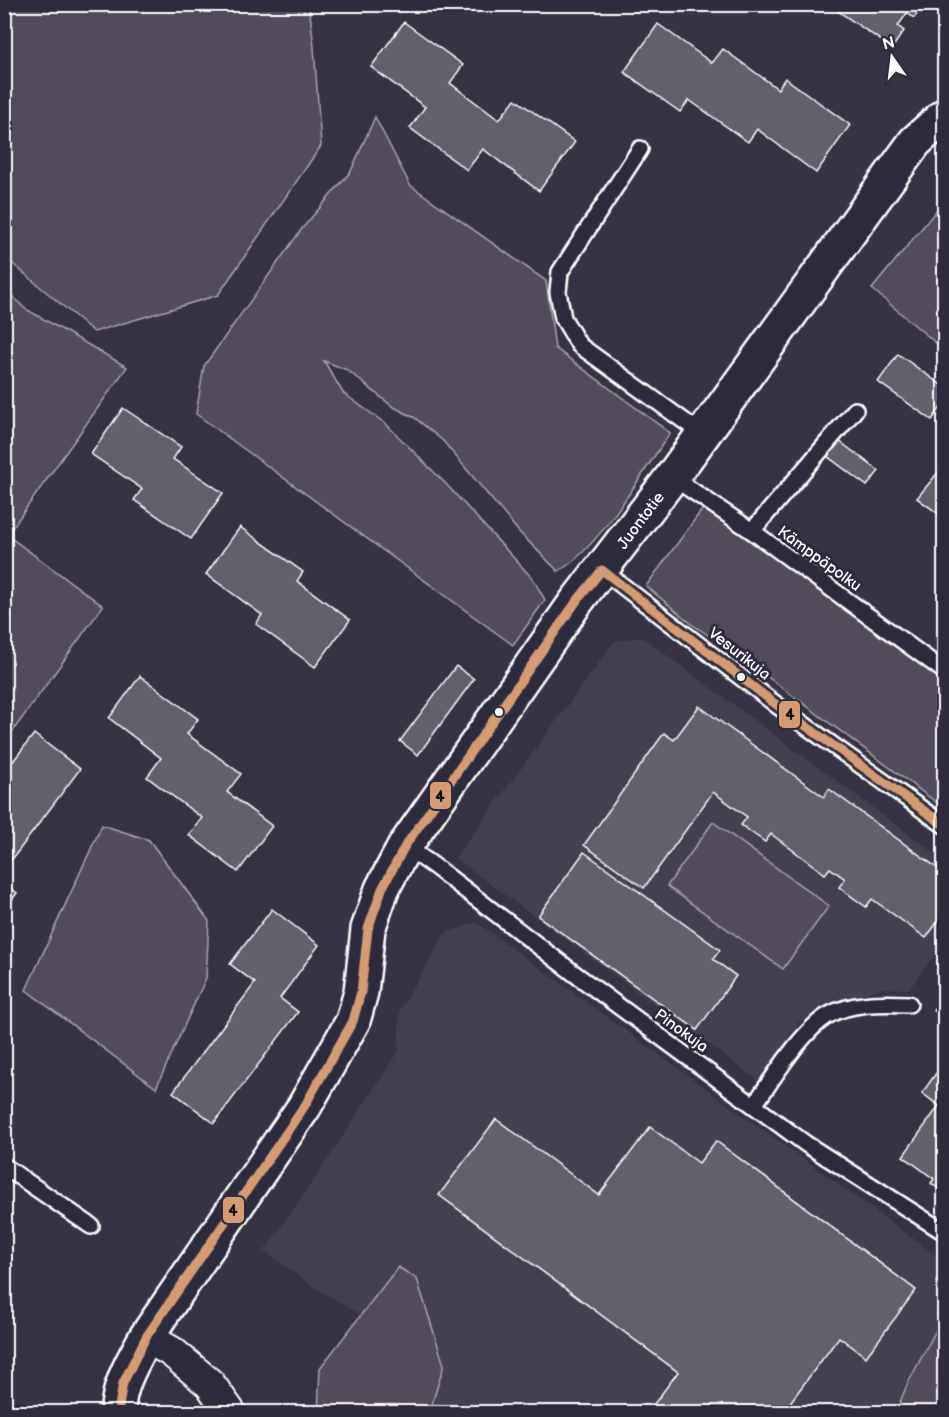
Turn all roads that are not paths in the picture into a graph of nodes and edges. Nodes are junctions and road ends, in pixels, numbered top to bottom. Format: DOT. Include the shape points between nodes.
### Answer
graph roads {
  1 [pos="945,116"];
  2 [pos="640,149"];
  3 [pos="855,410"];
  4 [pos="702,434"];
  5 [pos="672,477"];
  6 [pos="752,531"];
  7 [pos="602,570"];
  8 [pos="945,671"];
  9 [pos="945,825"];
  10 [pos="405,846"];
  11 [pos="909,1004"];
  12 [pos="754,1105"];
  13 [pos="4,1166"];
  14 [pos="90,1226"];
  15 [pos="945,1232"];
  16 [pos="146,1337"];
  17 [pos="118,1413"];
  18 [pos="230,1413"];
  1 -- 4 [label="street, Juontotie" via="915,142"];
  2 -- 4 [label="lane" via="560,272 562,318 579,345"];
  3 -- 6 [label="lane"];
  4 -- 5 [label="street, Juontotie"];
  5 -- 6 [label="lane, Kämppäpolku"];
  5 -- 7 [label="street, Juontotie"];
  6 -- 8 [label="lane, Kämppäpolku"];
  7 -- 9 [label="lane, Vesurikuja" via="778,706"];
  7 -- 10 [label="street, Juontotie"];
  10 -- 12 [label="lane, Pinokuja"];
  10 -- 16 [label="street, Juontotie" via="382,889 369,929 353,1021 304,1107"];
  11 -- 12 [label="lane" via="884,1003 844,1009 827,1016 807,1033"];
  12 -- 15 [label="lane, Pinokuja" via="806,1144"];
  13 -- 14 [label="lane"];
  16 -- 17 [label="street, Juontotie" via="125,1375"];
  16 -- 18 [label="street" via="172,1352 210,1384"];
}
